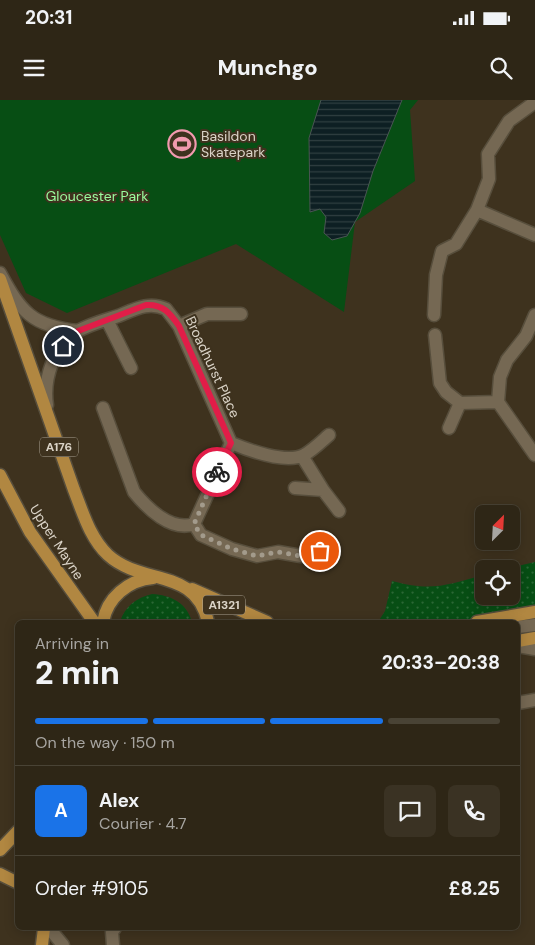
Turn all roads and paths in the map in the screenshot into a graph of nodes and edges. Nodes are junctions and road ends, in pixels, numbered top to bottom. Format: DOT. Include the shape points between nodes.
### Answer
graph roads {
  1 [pos="535,102"];
  2 [pos="478,210"];
  3 [pos="535,235"];
  4 [pos="0,273"];
  5 [pos="0,279"];
  6 [pos="241,314"];
  7 [pos="434,314"];
  8 [pos="535,315"];
  9 [pos="107,320"];
  10 [pos="179,326"];
  11 [pos="78,331"];
  12 [pos="435,335"];
  13 [pos="131,368"];
  14 [pos="498,402"];
  15 [pos="460,403"];
  16 [pos="103,408"];
  17 [pos="48,413"];
  18 [pos="449,428"];
  19 [pos="329,436"];
  20 [pos="231,443"];
  21 [pos="535,455"];
  22 [pos="302,456"];
  23 [pos="0,474"];
  24 [pos="295,488"];
  25 [pos="323,490"];
  26 [pos="339,511"];
  27 [pos="194,524"];
  28 [pos="329,553"];
  29 [pos="161,578"];
  30 [pos="183,585"];
  31 [pos="535,612"];
  32 [pos="93,620"];
  33 [pos="103,620"];
  34 [pos="207,620"];
  35 [pos="262,620"];
  36 [pos="488,620"];
  37 [pos="535,624"];
  38 [pos="520,627"];
  39 [pos="535,638"];
  40 [pos="520,641"];
  41 [pos="520,646"];
  42 [pos="535,649"];
  43 [pos="15,834"];
  44 [pos="0,850"];
  45 [pos="0,874"];
  46 [pos="15,882"];
  47 [pos="44,930"];
  48 [pos="52,930"];
  49 [pos="114,930"];
  50 [pos="42,945"];
  51 [pos="63,945"];
  52 [pos="113,945"];
  1 -- 2 [label="street" via="509,121 488,154 490,179"];
  2 -- 3 [label="street"];
  2 -- 7 [label="street" via="456,244 442,251 436,275"];
  4 -- 11 [label="street, Broadhurst Place" via="25,311 36,321 57,329"];
  5 -- 17 [label="main road, A176"];
  6 -- 10 [label="street" via="207,314"];
  8 -- 14 [label="street" via="526,336 507,360 500,377"];
  9 -- 10 [label="street, Broadhurst Place" via="146,305 155,305 166,310"];
  9 -- 11 [label="street, Broadhurst Place"];
  9 -- 13 [label="street"];
  10 -- 20 [label="street, Broadhurst Place"];
  11 -- 17 [label="street, Broadhurst Place" via="57,354 47,375"];
  12 -- 15 [label="street" via="440,383"];
  14 -- 15 [label="street"];
  14 -- 21 [label="street"];
  15 -- 18 [label="street"];
  16 -- 27 [label="street" via="134,492 153,512 174,524 183,527"];
  17 -- 29 [label="main road, A176" via="85,518 100,546 132,571"];
  19 -- 22 [label="street"];
  20 -- 22 [label="street" via="274,457"];
  20 -- 27 [label="street"];
  22 -- 25 [label="street"];
  23 -- 32 [label="main road, Upper Mayne" via="30,532"];
  24 -- 25 [label="street"];
  25 -- 26 [label="street"];
  27 -- 28 [label="street" via="201,535 257,556 278,552 301,556 320,551"];
  29 -- 30 [label="main road, A176"];
  29 -- 33 [label="main road, A176" via="145,579 127,586 113,598"];
  30 -- 34 [label="main road, A176" via="201,603"];
  30 -- 35 [label="main road, A1321"];
  31 -- 36 [label="main road"];
  37 -- 38 [label="street"];
  39 -- 40 [label="main road"];
  41 -- 42 [label="street"];
  43 -- 44 [label="main road"];
  45 -- 46 [label="main road"];
  47 -- 50 [label="main road"];
  48 -- 51 [label="street"];
  49 -- 52 [label="street"];
}
